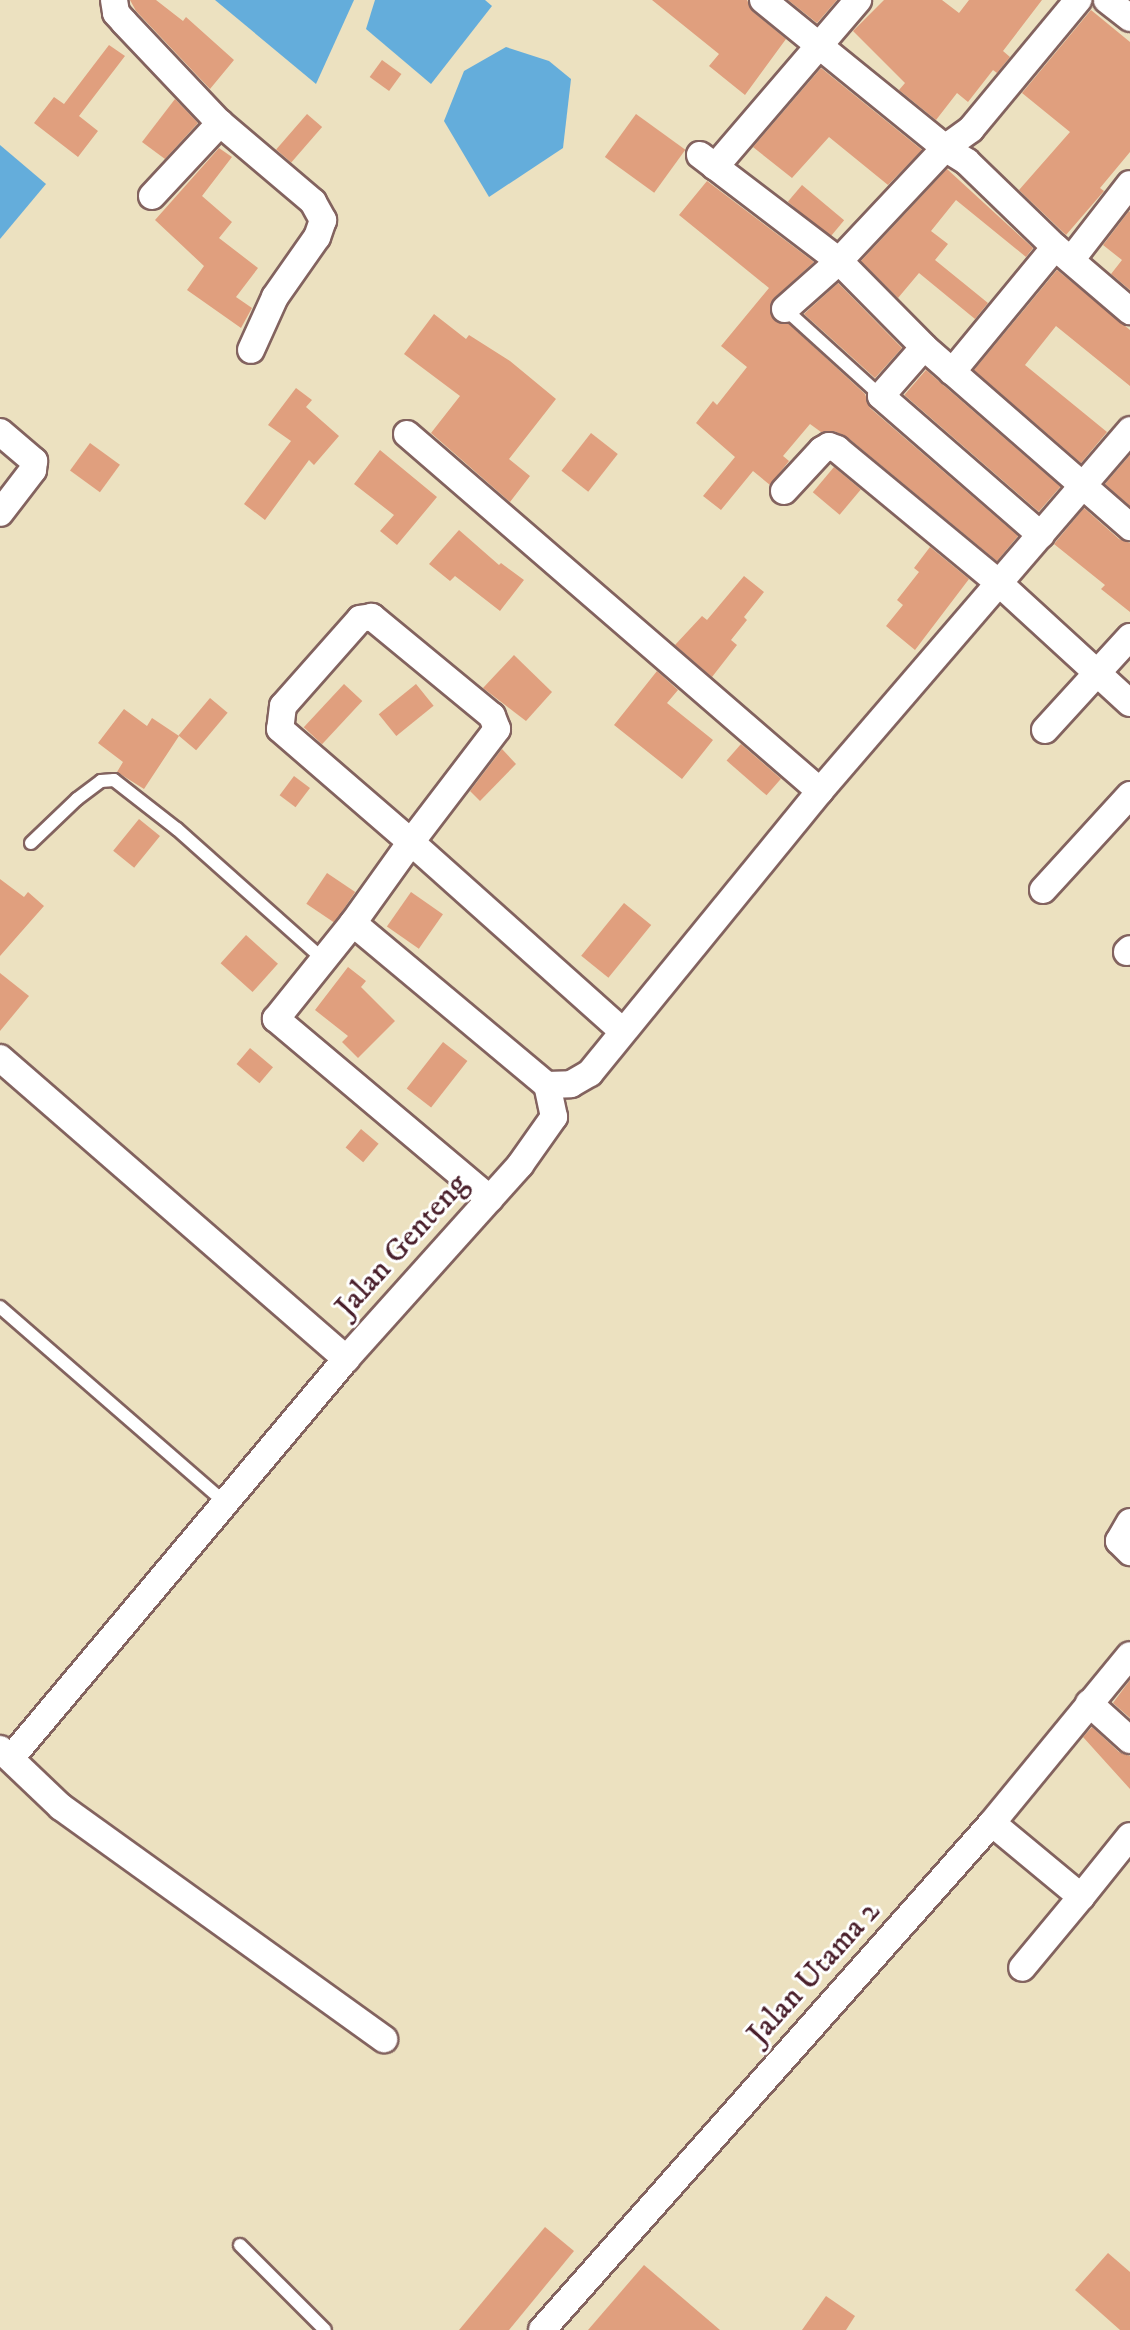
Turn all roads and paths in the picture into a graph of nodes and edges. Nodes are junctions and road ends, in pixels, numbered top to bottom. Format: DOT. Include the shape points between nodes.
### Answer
graph roads {
  1 [pos="114,0"];
  2 [pos="763,0"];
  3 [pos="858,0"];
  4 [pos="1078,0"];
  5 [pos="1107,0"];
  6 [pos="1130,18"];
  7 [pos="818,43"];
  8 [pos="220,123"];
  9 [pos="945,148"];
  10 [pos="1130,184"];
  11 [pos="152,196"];
  12 [pos="1063,254"];
  13 [pos="839,261"];
  14 [pos="785,309"];
  15 [pos="1130,311"];
  16 [pos="924,347"];
  17 [pos="251,350"];
  18 [pos="952,372"];
  19 [pos="881,396"];
  20 [pos="1130,430"];
  21 [pos="0,432"];
  22 [pos="407,434"];
  23 [pos="1084,487"];
  24 [pos="784,491"];
  25 [pos="0,513"];
  26 [pos="1130,527"];
  27 [pos="1041,535"];
  28 [pos="1000,584"];
  29 [pos="1130,637"];
  30 [pos="1097,673"];
  31 [pos="1130,703"];
  32 [pos="1045,730"];
  33 [pos="820,791"];
  34 [pos="1130,795"];
  35 [pos="411,842"];
  36 [pos="31,843"];
  37 [pos="1043,890"];
  38 [pos="353,923"];
  39 [pos="323,959"];
  40 [pos="621,1030"];
  41 [pos="0,1058"];
  42 [pos="547,1085"];
  43 [pos="490,1199"];
  44 [pos="0,1307"];
  45 [pos="346,1359"];
  46 [pos="224,1502"];
  47 [pos="1130,1522"];
  48 [pos="1130,1552"];
  49 [pos="1130,1655"];
  50 [pos="1089,1703"];
  51 [pos="1130,1740"];
  52 [pos="5,1754"];
  53 [pos="992,1823"];
  54 [pos="1130,1836"];
  55 [pos="1081,1897"];
  56 [pos="1022,1968"];
  57 [pos="384,2039"];
  58 [pos="240,2245"];
  59 [pos="325,2330"];
  60 [pos="542,2330"];
  1 -- 8 [label="street" via="116,13"];
  2 -- 7 [label="street"];
  3 -- 7 [label="street"];
  4 -- 9 [label="street" via="999,99"];
  5 -- 6 [label="street"];
  7 -- 9 [label="street"];
  7 -- 13 [label="street" via="707,161"];
  8 -- 11 [label="street"];
  8 -- 17 [label="street" via="313,202 323,220 275,297"];
  9 -- 12 [label="street" via="967,162"];
  9 -- 13 [label="street"];
  10 -- 12 [label="street"];
  12 -- 15 [label="street"];
  12 -- 18 [label="street"];
  13 -- 14 [label="street"];
  13 -- 16 [label="street"];
  14 -- 19 [label="lane"];
  16 -- 18 [label="street"];
  16 -- 19 [label="street"];
  18 -- 23 [label="street"];
  19 -- 27 [label="street"];
  20 -- 23 [label="street"];
  21 -- 25 [label="street" via="34,461 33,470"];
  22 -- 33 [label="street"];
  23 -- 26 [label="street"];
  23 -- 27 [label="street"];
  24 -- 28 [label="street" via="822,450 837,449"];
  27 -- 28 [label="street"];
  28 -- 30 [label="street"];
  28 -- 33 [label="street"];
  29 -- 30 [label="street"];
  30 -- 31 [label="street"];
  30 -- 32 [label="street"];
  33 -- 40 [label="street"];
  34 -- 37 [label="street"];
  35 -- 35 [label="street" via="280,729 283,706 365,616 497,723 475,762"];
  35 -- 38 [label="street"];
  35 -- 40 [label="street"];
  36 -- 39 [label="lane" via="89,790 107,778 114,780"];
  38 -- 39 [label="street"];
  38 -- 42 [label="street"];
  39 -- 43 [label="street" via="277,1021"];
  40 -- 42 [label="street" via="582,1079"];
  41 -- 45 [label="street"];
  42 -- 43 [label="street, Jalan Genteng" via="554,1106 550,1126"];
  43 -- 45 [label="street, Jalan Genteng"];
  44 -- 46 [label="lane"];
  45 -- 46 [label="street, Jalan Genteng"];
  46 -- 52 [label="street, Jalan Genteng"];
  47 -- 48 [label="street" via="1119,1541"];
  49 -- 50 [label="street, Jalan Utama 2"];
  50 -- 51 [label="street"];
  50 -- 53 [label="street, Jalan Utama 2"];
  52 -- 57 [label="street" via="61,1807"];
  53 -- 55 [label="street"];
  53 -- 60 [label="street, Jalan Utama 2"];
  54 -- 55 [label="street"];
  55 -- 56 [label="street"];
  58 -- 59 [label="lane"];
}
